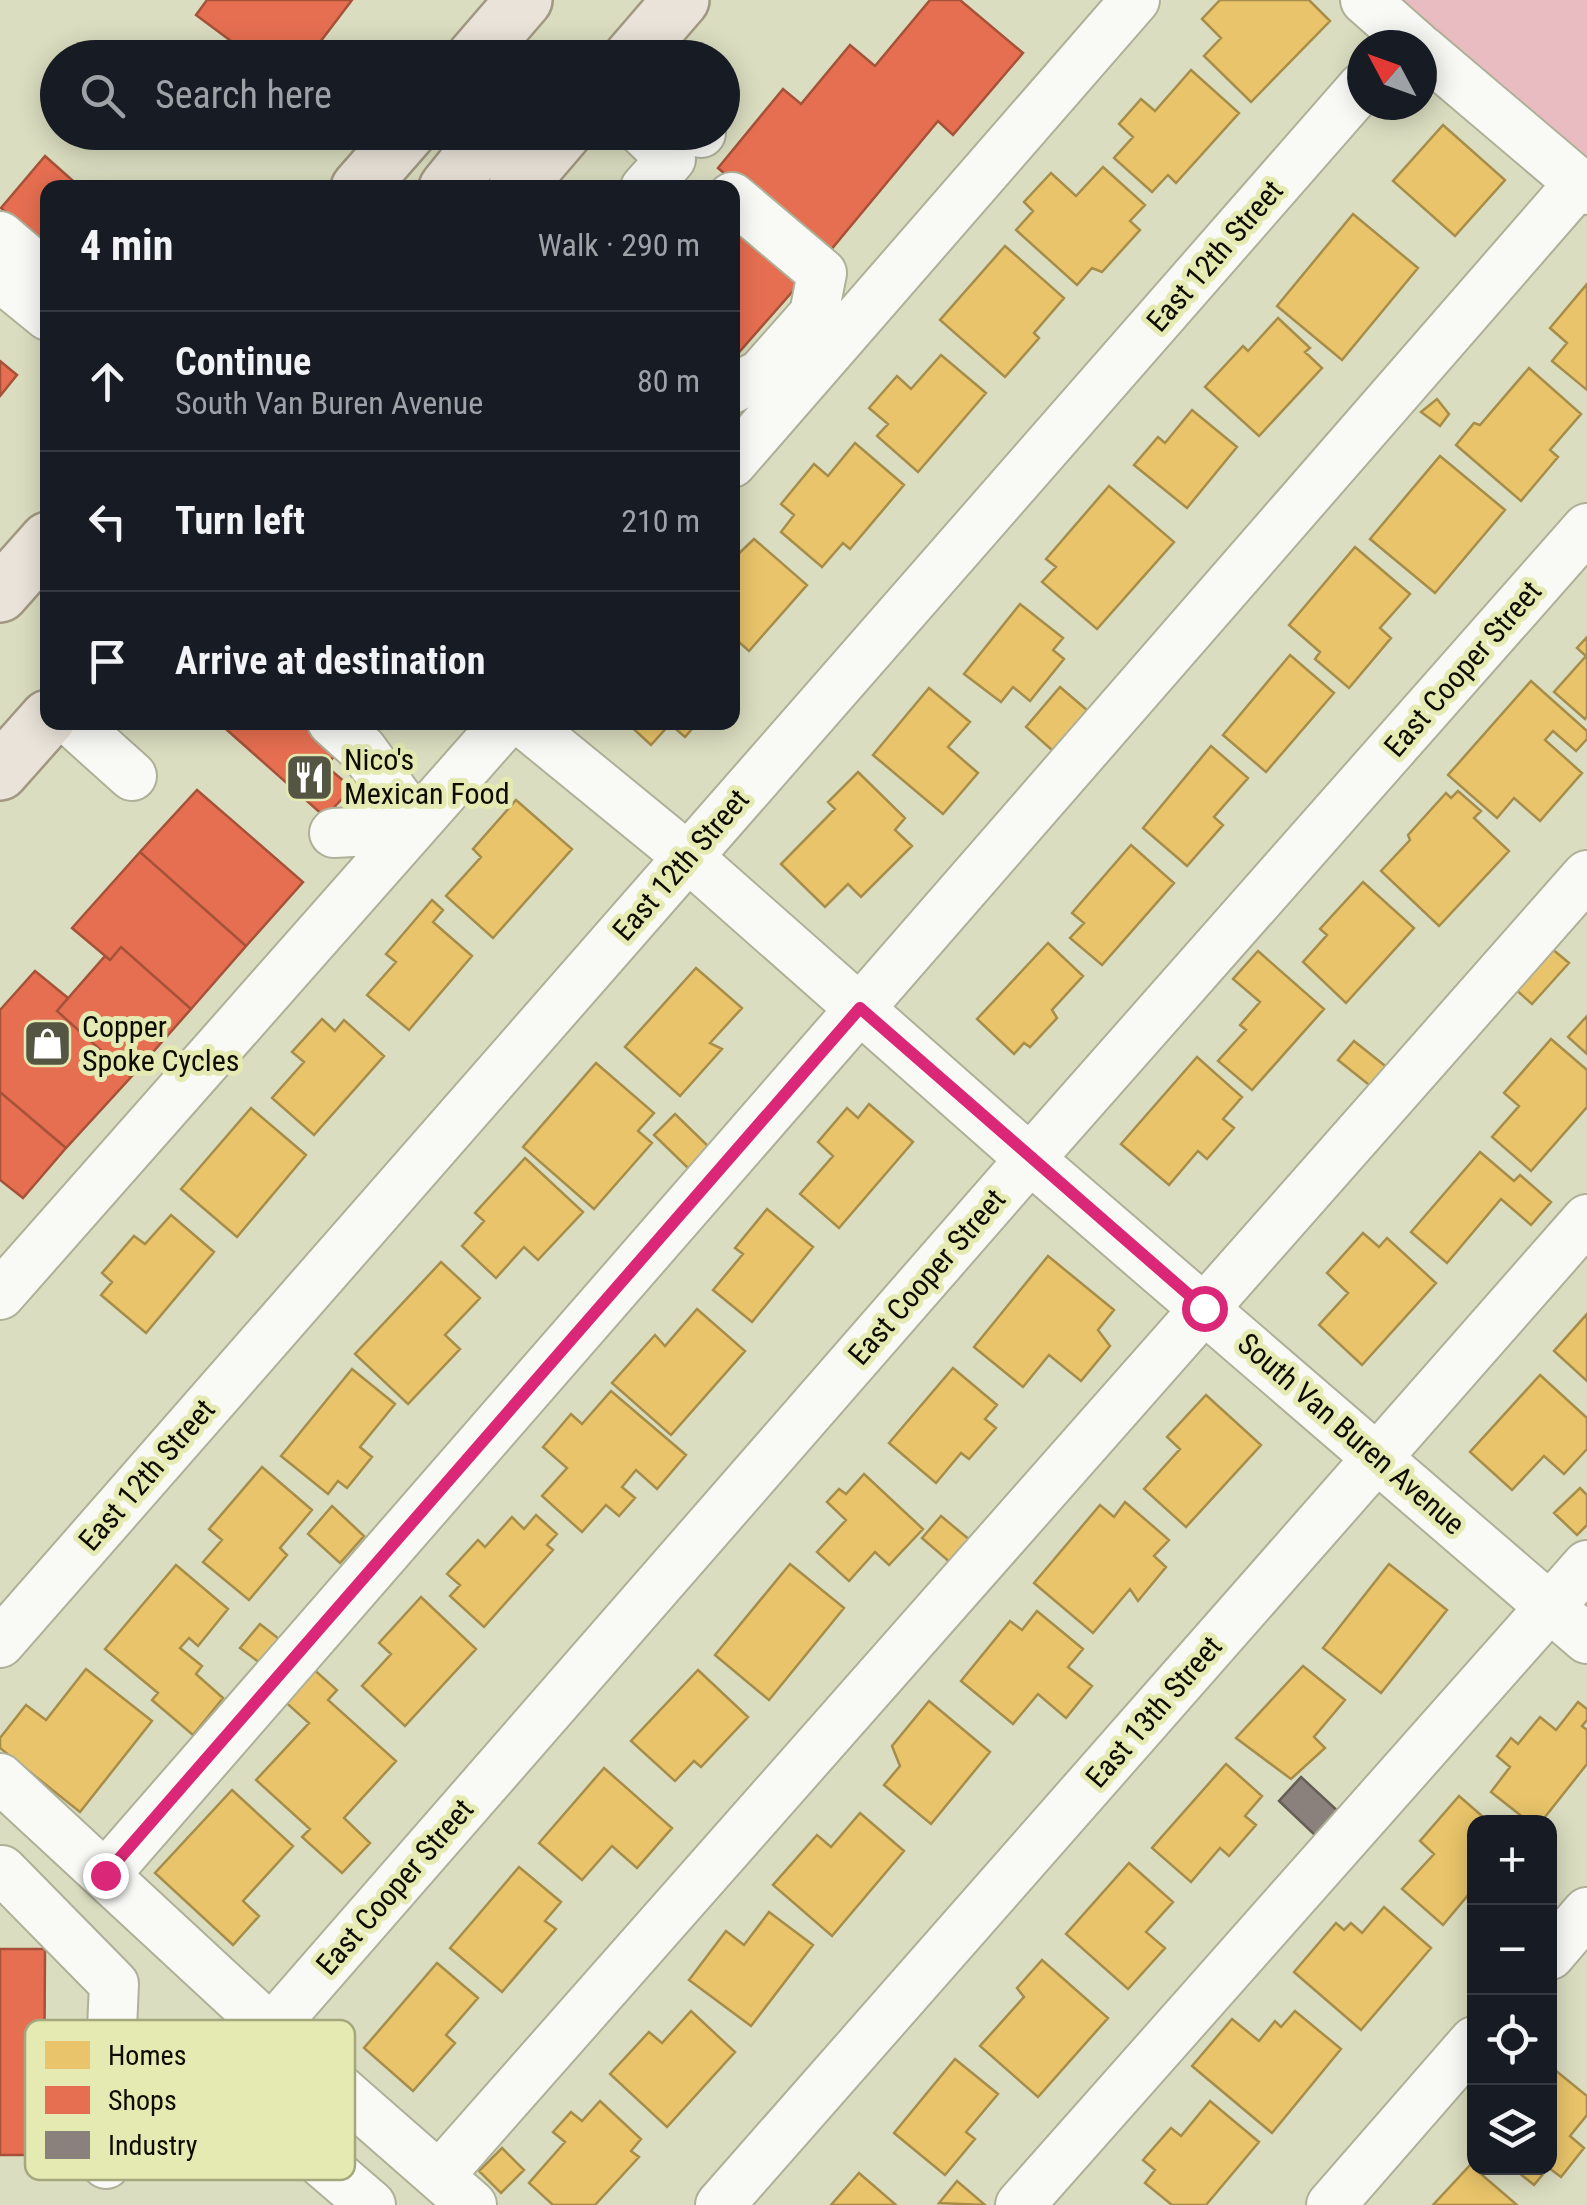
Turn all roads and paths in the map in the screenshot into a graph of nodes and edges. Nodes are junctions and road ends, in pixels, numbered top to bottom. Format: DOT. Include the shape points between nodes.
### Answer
graph roads {
  1 [pos="681,0"];
  2 [pos="1135,0"];
  3 [pos="1364,0"];
  4 [pos="1396,30"];
  5 [pos="647,40"];
  6 [pos="1437,66"];
  7 [pos="1347,105"];
  8 [pos="393,150"];
  9 [pos="478,150"];
  10 [pos="549,150"];
  11 [pos="674,150"];
  12 [pos="367,180"];
  13 [pos="453,180"];
  14 [pos="523,180"];
  15 [pos="713,180"];
  16 [pos="1583,187"];
  17 [pos="740,204"];
  18 [pos="0,236"];
  19 [pos="40,270"];
  20 [pos="0,277"];
  21 [pos="40,310"];
  22 [pos="740,385"];
  23 [pos="740,454"];
  24 [pos="1587,528"];
  25 [pos="40,549"];
  26 [pos="0,594"];
  27 [pos="40,727"];
  28 [pos="81,730"];
  29 [pos="341,730"];
  30 [pos="499,730"];
  31 [pos="532,730"];
  32 [pos="0,772"];
  33 [pos="132,776"];
  34 [pos="334,833"];
  35 [pos="688,857"];
  36 [pos="1587,875"];
  37 [pos="860,1008"];
  38 [pos="1030,1159"];
  39 [pos="1587,1219"];
  40 [pos="0,1294"];
  41 [pos="1204,1308"];
  42 [pos="1378,1457"];
  43 [pos="1587,1565"];
  44 [pos="1550,1607"];
  45 [pos="1587,1639"];
  46 [pos="0,1643"];
  47 [pos="0,1778"];
  48 [pos="2,1870"];
  49 [pos="105,1875"];
  50 [pos="1587,1912"];
  51 [pos="1557,1947"];
  52 [pos="112,2020"];
  53 [pos="261,2020"];
  54 [pos="279,2020"];
  55 [pos="1467,2049"];
  56 [pos="355,2103"];
  57 [pos="342,2180"];
  58 [pos="455,2191"];
  59 [pos="371,2205"];
  60 [pos="720,2205"];
  61 [pos="1020,2205"];
  62 [pos="1331,2205"];
  1 -- 5 [label="main road"];
  2 -- 23 [label="street"];
  3 -- 4 [label="street"];
  6 -- 16 [label="street"];
  7 -- 35 [label="street, East 12th Street"];
  8 -- 12 [label="main road"];
  9 -- 13 [label="main road"];
  10 -- 14 [label="main road"];
  11 -- 15 [label="street"];
  16 -- 37 [label="street"];
  17 -- 22 [label="street" via="822,274 814,314 761,374"];
  18 -- 19 [label="street"];
  20 -- 21 [label="street"];
  24 -- 38 [label="street, East Cooper Street"];
  25 -- 26 [label="main road"];
  27 -- 32 [label="main road"];
  28 -- 33 [label="street"];
  29 -- 34 [label="street" via="400,801 371,831"];
  30 -- 40 [label="street"];
  31 -- 35 [label="street, South Van Buren Avenue"];
  35 -- 37 [label="street, South Van Buren Avenue"];
  35 -- 46 [label="street, East 12th Street"];
  36 -- 41 [label="street"];
  37 -- 38 [label="street, South Van Buren Avenue"];
  37 -- 49 [label="street"];
  38 -- 41 [label="street, South Van Buren Avenue"];
  38 -- 54 [label="street, East Cooper Street"];
  39 -- 42 [label="street, East 13th Street"];
  41 -- 42 [label="street, South Van Buren Avenue"];
  41 -- 58 [label="street"];
  42 -- 44 [label="street, South Van Buren Avenue"];
  42 -- 60 [label="street, East 13th Street"];
  43 -- 44 [label="street"];
  44 -- 45 [label="street, South Van Buren Avenue"];
  44 -- 61 [label="street"];
  47 -- 49 [label="street"];
  48 -- 52 [label="street" via="114,1984"];
  49 -- 53 [label="street"];
  50 -- 51 [label="street"];
  55 -- 62 [label="street"];
  56 -- 58 [label="street"];
  57 -- 59 [label="street"];
}
